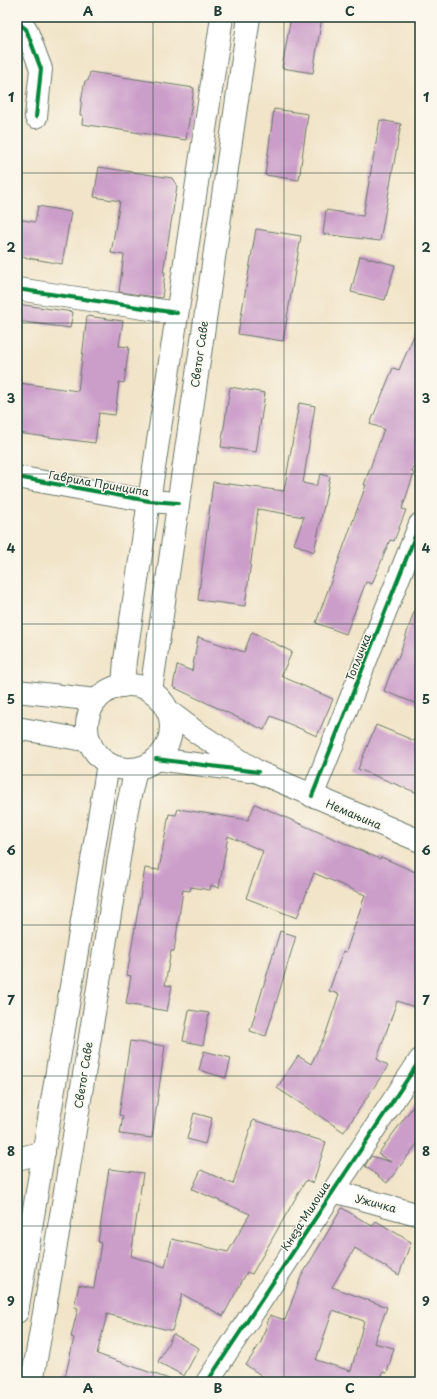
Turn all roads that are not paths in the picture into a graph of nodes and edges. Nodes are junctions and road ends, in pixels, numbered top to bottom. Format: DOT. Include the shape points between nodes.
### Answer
graph roads {
  1 [pos="222,17"];
  2 [pos="248,17"];
  3 [pos="17,22"];
  4 [pos="36,117"];
  5 [pos="17,289"];
  6 [pos="177,313"];
  7 [pos="17,477"];
  8 [pos="149,501"];
  9 [pos="178,503"];
  10 [pos="420,524"];
  11 [pos="123,686"];
  12 [pos="17,691"];
  13 [pos="151,691"];
  14 [pos="96,700"];
  15 [pos="167,710"];
  16 [pos="17,728"];
  17 [pos="90,741"];
  18 [pos="156,759"];
  19 [pos="108,764"];
  20 [pos="136,769"];
  21 [pos="258,772"];
  22 [pos="312,796"];
  23 [pos="420,841"];
  24 [pos="420,1060"];
  25 [pos="44,1152"];
  26 [pos="17,1159"];
  27 [pos="333,1190"];
  28 [pos="420,1215"];
  29 [pos="17,1312"];
  30 [pos="32,1382"];
  31 [pos="207,1382"];
  1 -- 6 [label="main road"];
  2 -- 9 [label="main road, Светог Саве"];
  3 -- 4 [label="main road" via="26,29 41,69"];
  5 -- 6 [label="main road"];
  6 -- 8 [label="main road"];
  7 -- 8 [label="main road, Гаврила Принципа"];
  8 -- 9 [label="main road, Гаврила Принципа"];
  8 -- 11 [label="main road"];
  9 -- 13 [label="main road, Светог Саве"];
  10 -- 22 [label="main road, Топличка"];
  11 -- 13 [label="main road"];
  11 -- 14 [label="main road" via="113,688"];
  12 -- 14 [label="main road"];
  13 -- 15 [label="main road" via="158,695"];
  14 -- 17 [label="main road" via="88,718 87,732"];
  15 -- 18 [label="main road" via="171,723 170,736 165,749"];
  15 -- 21 [label="main road, Немањина"];
  16 -- 17 [label="main road"];
  17 -- 19 [label="main road" via="99,757"];
  18 -- 20 [label="main road"];
  18 -- 21 [label="main road"];
  19 -- 20 [label="main road" via="123,769"];
  19 -- 25 [label="main road"];
  20 -- 30 [label="main road, Светог Саве" via="127,809"];
  21 -- 22 [label="main road, Немањина"];
  22 -- 23 [label="main road, Немањина"];
  24 -- 27 [label="main road, Кнеза Милоша"];
  25 -- 26 [label="main road"];
  25 -- 29 [label="main road"];
  27 -- 28 [label="main road, Ужичка"];
  27 -- 31 [label="main road, Кнеза Милоша"];
}
